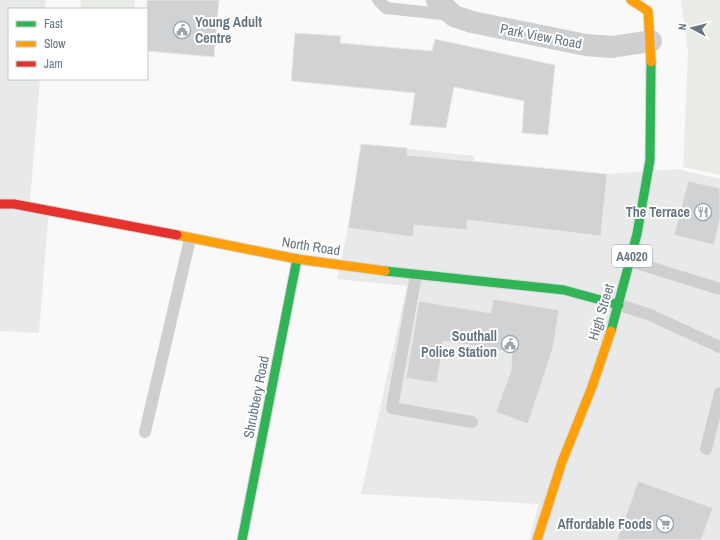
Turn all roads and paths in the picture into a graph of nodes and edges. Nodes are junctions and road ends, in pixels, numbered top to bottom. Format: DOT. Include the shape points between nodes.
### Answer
graph roads {
  1 [pos="378,0"];
  2 [pos="437,0"];
  3 [pos="631,0"];
  4 [pos="454,16"];
  5 [pos="651,41"];
  6 [pos="0,204"];
  7 [pos="190,239"];
  8 [pos="297,259"];
  9 [pos="630,261"];
  10 [pos="416,275"];
  11 [pos="720,289"];
  12 [pos="619,305"];
  13 [pos="720,347"];
  14 [pos="720,393"];
  15 [pos="472,422"];
  16 [pos="145,432"];
  17 [pos="706,449"];
  18 [pos="242,540"];
  19 [pos="537,540"];
  1 -- 4 [label="lane" via="386,8"];
  2 -- 4 [label="street, Park View Road"];
  3 -- 5 [label="street, High Street / A4020" via="650,8"];
  4 -- 5 [label="street, Park View Road" via="586,45 612,47"];
  5 -- 9 [label="street, High Street / A4020" via="650,160"];
  6 -- 7 [label="street, North Road" via="14,204"];
  7 -- 8 [label="street, North Road"];
  7 -- 16 [label="lane"];
  8 -- 10 [label="street, North Road"];
  8 -- 18 [label="street, Shrubbery Road"];
  9 -- 11 [label="lane"];
  9 -- 12 [label="street, High Street / A4020"];
  10 -- 12 [label="street, North Road" via="564,290"];
  10 -- 15 [label="lane" via="392,408"];
  12 -- 13 [label="lane" via="648,314"];
  12 -- 19 [label="street, High Street / A4020" via="592,387 562,462"];
  14 -- 17 [label="lane"];
}
